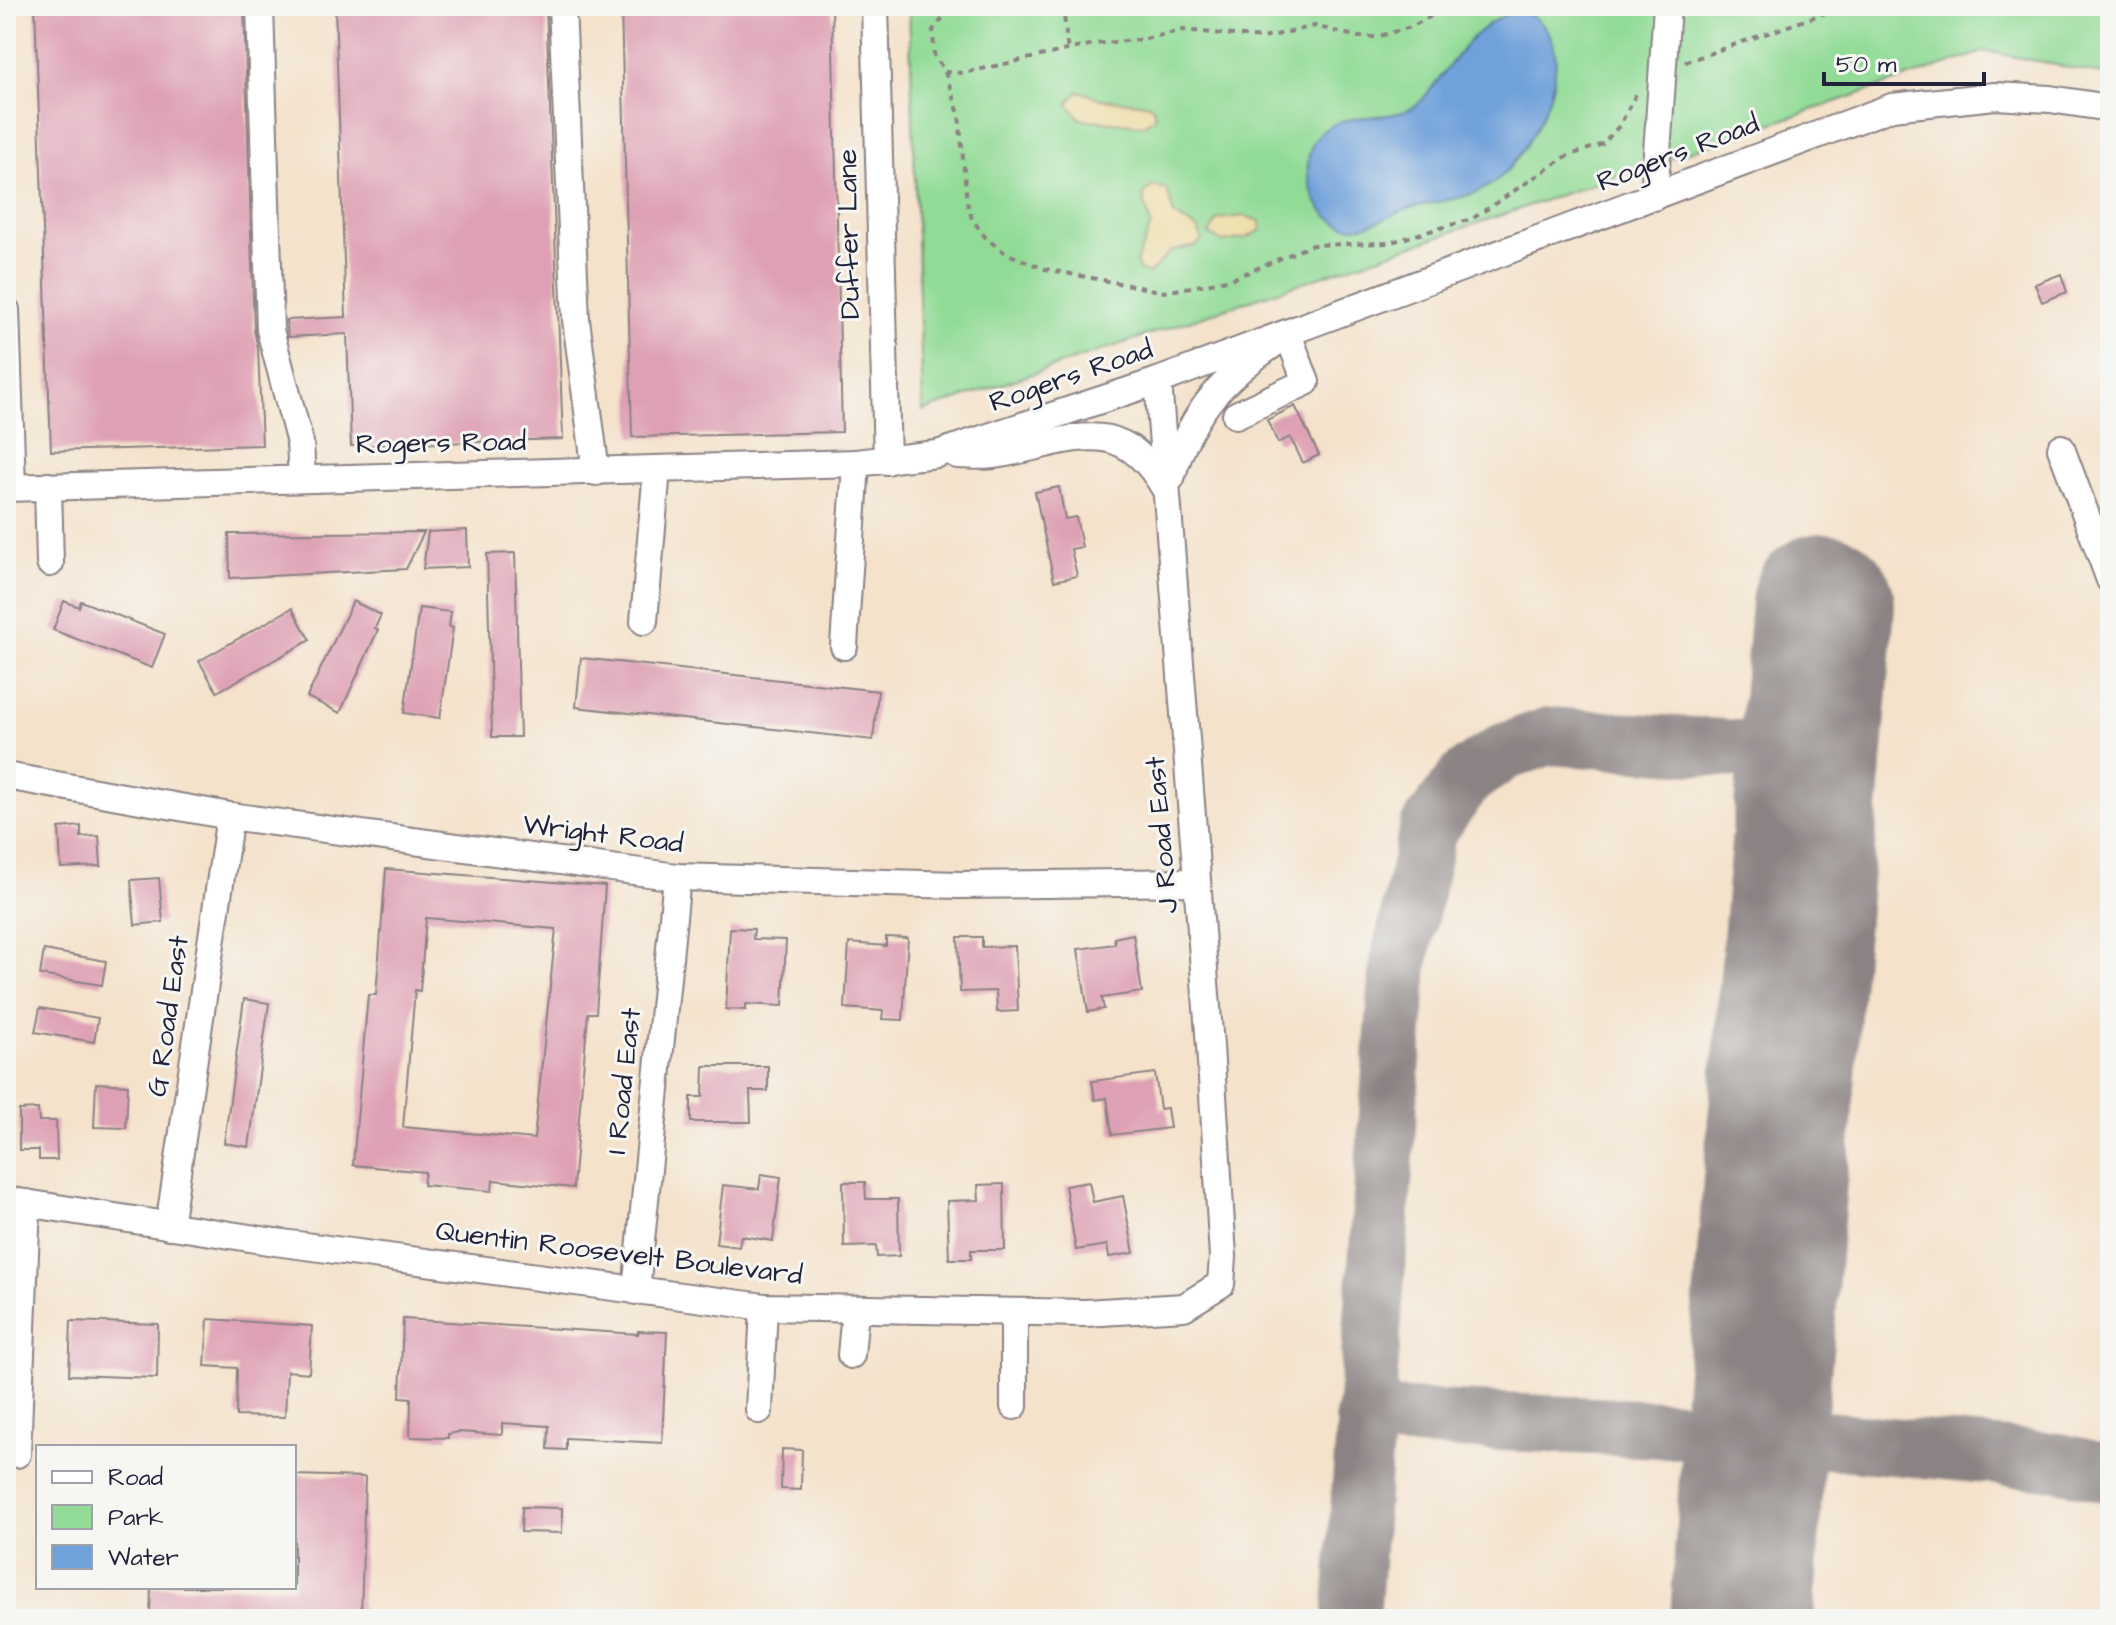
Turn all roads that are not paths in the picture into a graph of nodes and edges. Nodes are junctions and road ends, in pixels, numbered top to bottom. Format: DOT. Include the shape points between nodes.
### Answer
graph roads {
  1 [pos="260,6"];
  2 [pos="562,6"];
  3 [pos="875,6"];
  4 [pos="1667,6"];
  5 [pos="2110,108"];
  6 [pos="1654,197"];
  7 [pos="6,310"];
  8 [pos="1288,334"];
  9 [pos="1158,381"];
  10 [pos="1236,415"];
  11 [pos="2061,448"];
  12 [pos="937,454"];
  13 [pos="887,461"];
  14 [pos="856,463"];
  15 [pos="657,469"];
  16 [pos="596,472"];
  17 [pos="302,477"];
  18 [pos="48,486"];
  19 [pos="9,488"];
  20 [pos="1167,493"];
  21 [pos="50,563"];
  22 [pos="2110,580"];
  23 [pos="644,621"];
  24 [pos="844,646"];
  25 [pos="6,776"];
  26 [pos="230,816"];
  27 [pos="677,877"];
  28 [pos="1197,882"];
  29 [pos="16,1202"];
  30 [pos="169,1226"];
  31 [pos="1221,1284"];
  32 [pos="636,1291"];
  33 [pos="764,1307"];
  34 [pos="855,1311"];
  35 [pos="1014,1312"];
  36 [pos="851,1355"];
  37 [pos="1014,1406"];
  38 [pos="759,1410"];
  39 [pos="17,1454"];
  1 -- 17 [label="street" via="270,330 300,443"];
  2 -- 16 [label="street" via="576,320"];
  3 -- 13 [label="street, Duffer Lane"];
  4 -- 6 [label="street"];
  5 -- 6 [label="street, Rogers Road" via="1995,96 1892,107"];
  6 -- 8 [label="street, Rogers Road"];
  7 -- 19 [label="street"];
  8 -- 9 [label="street, Rogers Road"];
  8 -- 10 [label="street" via="1306,382"];
  8 -- 20 [label="street" via="1229,376 1181,445"];
  9 -- 12 [label="street, Rogers Road"];
  9 -- 20 [label="street, J Road East"];
  11 -- 22 [label="street"];
  12 -- 13 [label="street, Rogers Road"];
  12 -- 20 [label="street" via="992,456 1074,438 1108,438 1136,450 1150,463"];
  13 -- 14 [label="street, Rogers Road"];
  14 -- 15 [label="street, Rogers Road"];
  14 -- 24 [label="street"];
  15 -- 16 [label="street, Rogers Road"];
  15 -- 23 [label="street"];
  16 -- 17 [label="street, Rogers Road"];
  17 -- 18 [label="street, Rogers Road"];
  18 -- 19 [label="street, Rogers Road"];
  18 -- 21 [label="street"];
  20 -- 28 [label="street, J Road East"];
  25 -- 26 [label="street, Wright Road"];
  26 -- 27 [label="street, Wright Road"];
  26 -- 30 [label="street, G Road East"];
  27 -- 28 [label="street, Wright Road" via="960,885"];
  27 -- 32 [label="street, I Road East"];
  28 -- 31 [label="street, J Road East"];
  29 -- 30 [label="street, Quentin Roosevelt Boulevard"];
  29 -- 39 [label="street"];
  30 -- 32 [label="street, Quentin Roosevelt Boulevard"];
  31 -- 35 [label="street, Quentin Roosevelt Boulevard" via="1184,1307"];
  32 -- 33 [label="street, Quentin Roosevelt Boulevard"];
  33 -- 34 [label="street, Quentin Roosevelt Boulevard"];
  33 -- 38 [label="street"];
  34 -- 35 [label="street, Quentin Roosevelt Boulevard"];
  34 -- 36 [label="street"];
  35 -- 37 [label="street"];
}
